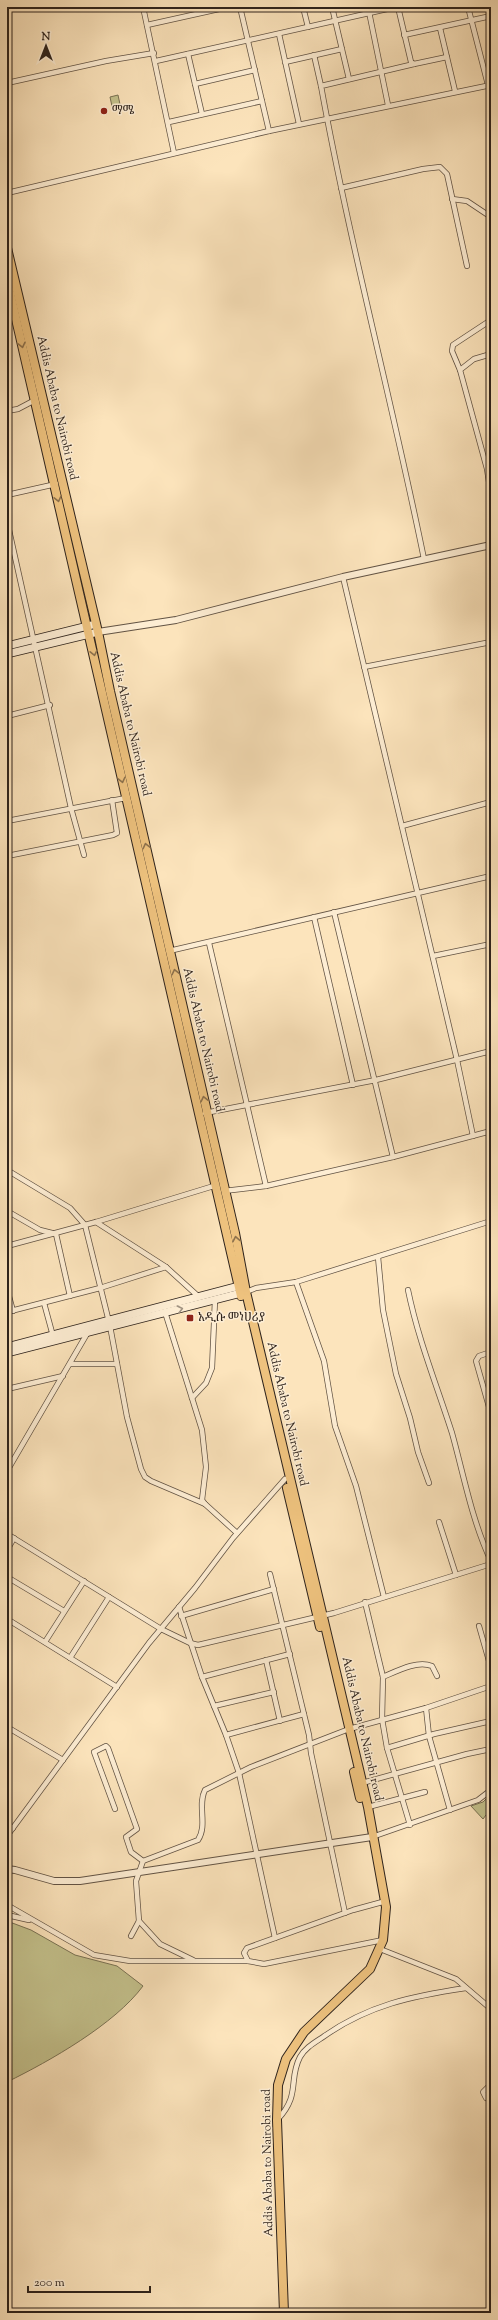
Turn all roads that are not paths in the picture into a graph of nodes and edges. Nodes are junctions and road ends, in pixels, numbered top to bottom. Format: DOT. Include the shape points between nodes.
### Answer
graph roads {
  1 [pos="143,7"];
  2 [pos="228,7"];
  3 [pos="240,7"];
  4 [pos="303,7"];
  5 [pos="332,7"];
  6 [pos="368,7"];
  7 [pos="397,7"];
  8 [pos="468,7"];
  9 [pos="209,9"];
  10 [pos="370,13"];
  11 [pos="491,16"];
  12 [pos="472,20"];
  13 [pos="336,21"];
  14 [pos="147,25"];
  15 [pos="308,27"];
  16 [pos="440,28"];
  17 [pos="279,34"];
  18 [pos="404,35"];
  19 [pos="248,41"];
  20 [pos="342,49"];
  21 [pos="154,53"];
  22 [pos="188,54"];
  23 [pos="314,55"];
  24 [pos="447,57"];
  25 [pos="156,61"];
  26 [pos="284,62"];
  27 [pos="414,64"];
  28 [pos="255,70"];
  29 [pos="382,72"];
  30 [pos="349,79"];
  31 [pos="7,83"];
  32 [pos="195,84"];
  33 [pos="320,86"];
  34 [pos="490,86"];
  35 [pos="455,91"];
  36 [pos="262,101"];
  37 [pos="388,105"];
  38 [pos="202,114"];
  39 [pos="326,118"];
  40 [pos="168,122"];
  41 [pos="299,124"];
  42 [pos="269,130"];
  43 [pos="174,153"];
  44 [pos="341,188"];
  45 [pos="7,193"];
  46 [pos="452,198"];
  47 [pos="491,217"];
  48 [pos="7,248"];
  49 [pos="467,266"];
  50 [pos="7,280"];
  51 [pos="12,299"];
  52 [pos="491,320"];
  53 [pos="491,354"];
  54 [pos="460,370"];
  55 [pos="35,400"];
  56 [pos="7,411"];
  57 [pos="491,462"];
  58 [pos="485,463"];
  59 [pos="58,484"];
  60 [pos="7,495"];
  61 [pos="491,495"];
  62 [pos="7,521"];
  63 [pos="491,545"];
  64 [pos="424,559"];
  65 [pos="343,577"];
  66 [pos="93,629"];
  67 [pos="33,640"];
  68 [pos="491,642"];
  69 [pos="7,646"];
  70 [pos="35,648"];
  71 [pos="7,654"];
  72 [pos="364,667"];
  73 [pos="50,705"];
  74 [pos="7,716"];
  75 [pos="126,798"];
  76 [pos="112,800"];
  77 [pos="491,802"];
  78 [pos="71,808"];
  79 [pos="7,820"];
  80 [pos="402,826"];
  81 [pos="80,841"];
  82 [pos="84,855"];
  83 [pos="7,856"];
  84 [pos="491,876"];
  85 [pos="418,894"];
  86 [pos="334,912"];
  87 [pos="314,917"];
  88 [pos="209,943"];
  89 [pos="491,944"];
  90 [pos="166,952"];
  91 [pos="433,956"];
  92 [pos="491,1052"];
  93 [pos="457,1060"];
  94 [pos="376,1080"];
  95 [pos="353,1085"];
  96 [pos="248,1105"];
  97 [pos="204,1114"];
  98 [pos="491,1131"];
  99 [pos="473,1136"];
  100 [pos="393,1157"];
  101 [pos="7,1170"];
  102 [pos="217,1185"];
  103 [pos="266,1186"];
  104 [pos="226,1192"];
  105 [pos="8,1212"];
  106 [pos="491,1221"];
  107 [pos="96,1222"];
  108 [pos="85,1225"];
  109 [pos="56,1234"];
  110 [pos="7,1246"];
  111 [pos="378,1257"];
  112 [pos="166,1268"];
  113 [pos="296,1282"];
  114 [pos="100,1288"];
  115 [pos="7,1289"];
  116 [pos="243,1289"];
  117 [pos="408,1290"];
  118 [pos="70,1296"];
  119 [pos="199,1297"];
  120 [pos="215,1300"];
  121 [pos="44,1303"];
  122 [pos="165,1309"];
  123 [pos="13,1311"];
  124 [pos="7,1312"];
  125 [pos="110,1324"];
  126 [pos="88,1332"];
  127 [pos="54,1339"];
  128 [pos="7,1347"];
  129 [pos="491,1352"];
  130 [pos="7,1353"];
  131 [pos="70,1364"];
  132 [pos="117,1364"];
  133 [pos="63,1376"];
  134 [pos="7,1389"];
  135 [pos="192,1398"];
  136 [pos="491,1414"];
  137 [pos="7,1471"];
  138 [pos="284,1479"];
  139 [pos="429,1483"];
  140 [pos="205,1504"];
  141 [pos="439,1522"];
  142 [pos="237,1533"];
  143 [pos="7,1534"];
  144 [pos="14,1538"];
  145 [pos="7,1550"];
  146 [pos="491,1563"];
  147 [pos="270,1574"];
  148 [pos="456,1575"];
  149 [pos="7,1577"];
  150 [pos="84,1581"];
  151 [pos="274,1589"];
  152 [pos="109,1597"];
  153 [pos="384,1597"];
  154 [pos="365,1602"];
  155 [pos="179,1607"];
  156 [pos="64,1611"];
  157 [pos="181,1616"];
  158 [pos="320,1617"];
  159 [pos="8,1620"];
  160 [pos="283,1625"];
  161 [pos="479,1626"];
  162 [pos="161,1629"];
  163 [pos="44,1642"];
  164 [pos="190,1643"];
  165 [pos="290,1654"];
  166 [pos="70,1658"];
  167 [pos="266,1660"];
  168 [pos="491,1668"];
  169 [pos="437,1676"];
  170 [pos="202,1677"];
  171 [pos="383,1677"];
  172 [pos="491,1686"];
  173 [pos="117,1687"];
  174 [pos="274,1692"];
  175 [pos="214,1706"];
  176 [pos="426,1708"];
  177 [pos="304,1714"];
  178 [pos="382,1719"];
  179 [pos="491,1720"];
  180 [pos="280,1721"];
  181 [pos="7,1727"];
  182 [pos="347,1730"];
  183 [pos="226,1735"];
  184 [pos="429,1736"];
  185 [pos="310,1745"];
  186 [pos="387,1748"];
  187 [pos="491,1749"];
  188 [pos="63,1760"];
  189 [pos="437,1763"];
  190 [pos="239,1773"];
  191 [pos="396,1774"];
  192 [pos="362,1783"];
  193 [pos="491,1790"];
  194 [pos="425,1792"];
  195 [pos="403,1799"];
  196 [pos="368,1807"];
  197 [pos="115,1809"];
  198 [pos="450,1810"];
  199 [pos="7,1824"];
  200 [pos="410,1825"];
  201 [pos="13,1828"];
  202 [pos="7,1836"];
  203 [pos="372,1837"];
  204 [pos="329,1843"];
  205 [pos="256,1854"];
  206 [pos="143,1861"];
  207 [pos="7,1869"];
  208 [pos="137,1872"];
  209 [pos="386,1901"];
  210 [pos="7,1905"];
  211 [pos="345,1913"];
  212 [pos="7,1915"];
  213 [pos="31,1920"];
  214 [pos="139,1921"];
  215 [pos="131,1936"];
  216 [pos="275,1938"];
  217 [pos="383,1940"];
  218 [pos="380,1949"];
  219 [pos="193,1960"];
  220 [pos="248,1961"];
  221 [pos="466,1988"];
  222 [pos="491,2009"];
  223 [pos="491,2084"];
  224 [pos="486,2098"];
  225 [pos="277,2120"];
  226 [pos="284,2313"];
  1 -- 14 [label="street"];
  2 -- 9 [label="street"];
  3 -- 19 [label="street"];
  4 -- 15 [label="street"];
  5 -- 13 [label="street"];
  6 -- 10 [label="street"];
  7 -- 10 [label="street"];
  7 -- 18 [label="street"];
  8 -- 12 [label="street"];
  9 -- 14 [label="street"];
  10 -- 13 [label="street"];
  10 -- 29 [label="street"];
  11 -- 12 [label="street"];
  12 -- 16 [label="street"];
  12 -- 34 [label="street"];
  13 -- 15 [label="street"];
  13 -- 20 [label="street"];
  14 -- 21 [label="street"];
  15 -- 17 [label="street"];
  16 -- 18 [label="street"];
  16 -- 24 [label="street"];
  17 -- 19 [label="street"];
  17 -- 26 [label="street"];
  18 -- 27 [label="street" via="409,59"];
  19 -- 22 [label="street"];
  19 -- 28 [label="street"];
  20 -- 23 [label="street"];
  20 -- 30 [label="street"];
  21 -- 25 [label="street"];
  21 -- 31 [label="street"];
  22 -- 25 [label="street"];
  22 -- 32 [label="street"];
  23 -- 26 [label="street"];
  23 -- 33 [label="street"];
  24 -- 27 [label="street"];
  24 -- 35 [label="street"];
  25 -- 40 [label="street"];
  26 -- 41 [label="street"];
  27 -- 29 [label="street"];
  28 -- 32 [label="street"];
  28 -- 36 [label="street"];
  29 -- 30 [label="street"];
  29 -- 37 [label="street"];
  30 -- 33 [label="street"];
  32 -- 38 [label="street"];
  33 -- 39 [label="street"];
  34 -- 35 [label="street"];
  35 -- 37 [label="street"];
  36 -- 38 [label="street"];
  36 -- 42 [label="street"];
  37 -- 39 [label="street"];
  38 -- 40 [label="street"];
  39 -- 41 [label="street"];
  39 -- 44 [label="street"];
  40 -- 43 [label="street"];
  41 -- 42 [label="street"];
  42 -- 43 [label="street"];
  43 -- 45 [label="street"];
  44 -- 46 [label="street" via="440,167 447,174"];
  44 -- 64 [label="street" via="401,447"];
  46 -- 47 [label="street" via="467,200"];
  46 -- 49 [label="street"];
  48 -- 51 [label="highway, Addis Ababa to Nairobi road"];
  50 -- 51 [label="highway, Addis Ababa to Nairobi road"];
  51 -- 55 [label="highway, Addis Ababa to Nairobi road, one-way"];
  51 -- 59 [label="highway, Addis Ababa to Nairobi road"];
  52 -- 54 [label="street" via="453,345 452,351"];
  53 -- 54 [label="street" via="474,358"];
  54 -- 58 [label="street"];
  55 -- 56 [label="street" via="18,410"];
  55 -- 59 [label="highway, Addis Ababa to Nairobi road"];
  57 -- 58 [label="street"];
  58 -- 61 [label="street"];
  59 -- 60 [label="street"];
  59 -- 66 [label="highway, Addis Ababa to Nairobi road"];
  62 -- 67 [label="street"];
  63 -- 64 [label="street"];
  64 -- 65 [label="street"];
  65 -- 66 [label="street" via="176,620"];
  65 -- 72 [label="street"];
  66 -- 67 [label="main road"];
  66 -- 70 [label="main road"];
  66 -- 75 [label="highway, Addis Ababa to Nairobi road, one-way"];
  90 -- 66 [label="highway, Addis Ababa to Nairobi road, one-way" via="110,691"];
  67 -- 69 [label="main road"];
  67 -- 70 [label="street"];
  68 -- 72 [label="street"];
  70 -- 71 [label="main road"];
  70 -- 73 [label="street"];
  72 -- 80 [label="street"];
  73 -- 74 [label="street"];
  73 -- 78 [label="street"];
  75 -- 76 [label="street"];
  75 -- 90 [label="highway, Addis Ababa to Nairobi road"];
  76 -- 78 [label="street"];
  76 -- 81 [label="street" via="117,833"];
  77 -- 80 [label="street"];
  78 -- 79 [label="street"];
  78 -- 81 [label="street"];
  80 -- 85 [label="street"];
  81 -- 82 [label="street"];
  81 -- 83 [label="street"];
  84 -- 85 [label="street"];
  85 -- 86 [label="street"];
  85 -- 91 [label="street"];
  86 -- 87 [label="street"];
  86 -- 94 [label="street"];
  87 -- 88 [label="street"];
  87 -- 95 [label="street"];
  88 -- 90 [label="street"];
  88 -- 96 [label="street"];
  89 -- 91 [label="street"];
  90 -- 97 [label="highway, Addis Ababa to Nairobi road"];
  91 -- 93 [label="street"];
  92 -- 93 [label="street"];
  93 -- 94 [label="street"];
  93 -- 99 [label="street"];
  94 -- 95 [label="street"];
  94 -- 100 [label="street"];
  95 -- 96 [label="street"];
  96 -- 97 [label="street"];
  96 -- 103 [label="street"];
  97 -- 102 [label="highway, Addis Ababa to Nairobi road"];
  97 -- 104 [label="highway, Addis Ababa to Nairobi road"];
  98 -- 99 [label="street"];
  99 -- 100 [label="street"];
  100 -- 103 [label="street"];
  101 -- 108 [label="street" via="70,1208"];
  102 -- 104 [label="street"];
  102 -- 107 [label="street"];
  102 -- 116 [label="highway, Addis Ababa to Nairobi road"];
  103 -- 104 [label="street"];
  116 -- 104 [label="highway, Addis Ababa to Nairobi road, one-way"];
  105 -- 109 [label="street" via="40,1230"];
  106 -- 111 [label="street"];
  107 -- 108 [label="street"];
  107 -- 112 [label="street"];
  108 -- 109 [label="street"];
  108 -- 114 [label="street"];
  109 -- 110 [label="street"];
  109 -- 118 [label="street"];
  111 -- 113 [label="street"];
  111 -- 139 [label="street" via="382,1310 396,1374"];
  112 -- 114 [label="street"];
  112 -- 119 [label="street"];
  113 -- 116 [label="street"];
  113 -- 153 [label="street" via="324,1361 335,1426 356,1486"];
  114 -- 118 [label="street"];
  114 -- 125 [label="street"];
  115 -- 123 [label="street"];
  116 -- 119 [label="main road"];
  116 -- 120 [label="main road"];
  116 -- 138 [label="highway, Addis Ababa to Nairobi road"];
  116 -- 158 [label="highway, Addis Ababa to Nairobi road"];
  117 -- 146 [label="street" via="416,1324"];
  118 -- 121 [label="street"];
  119 -- 122 [label="main road"];
  122 -- 120 [label="main road, one-way"];
  120 -- 135 [label="street" via="212,1368 206,1383"];
  121 -- 123 [label="street"];
  121 -- 127 [label="street"];
  122 -- 125 [label="main road"];
  122 -- 135 [label="street"];
  123 -- 124 [label="street"];
  125 -- 126 [label="main road"];
  125 -- 127 [label="main road"];
  125 -- 132 [label="street"];
  126 -- 127 [label="main road"];
  126 -- 131 [label="street"];
  127 -- 128 [label="main road"];
  127 -- 130 [label="main road"];
  129 -- 136 [label="street" via="479,1356 476,1361"];
  131 -- 132 [label="street"];
  131 -- 133 [label="street"];
  132 -- 140 [label="street" via="127,1417 145,1477"];
  133 -- 134 [label="street"];
  133 -- 137 [label="street"];
  135 -- 140 [label="street" via="202,1430 206,1459 202,1494"];
  138 -- 142 [label="street"];
  138 -- 158 [label="highway, Addis Ababa to Nairobi road"];
  140 -- 142 [label="street"];
  141 -- 148 [label="street"];
  142 -- 155 [label="street"];
  143 -- 144 [label="street"];
  144 -- 145 [label="street"];
  144 -- 150 [label="street"];
  146 -- 148 [label="street"];
  147 -- 151 [label="street"];
  148 -- 153 [label="street"];
  149 -- 156 [label="street"];
  150 -- 152 [label="street"];
  150 -- 156 [label="street"];
  151 -- 157 [label="street"];
  151 -- 160 [label="street"];
  152 -- 162 [label="street"];
  152 -- 166 [label="street"];
  153 -- 154 [label="street"];
  154 -- 158 [label="street"];
  154 -- 171 [label="street"];
  155 -- 157 [label="street"];
  155 -- 162 [label="street"];
  156 -- 163 [label="street"];
  157 -- 164 [label="street"];
  158 -- 160 [label="street"];
  158 -- 182 [label="highway, Addis Ababa to Nairobi road"];
  159 -- 163 [label="street"];
  160 -- 164 [label="street" via="198,1645"];
  160 -- 165 [label="street"];
  161 -- 168 [label="street"];
  162 -- 164 [label="street"];
  162 -- 173 [label="street"];
  163 -- 166 [label="street"];
  164 -- 170 [label="street"];
  165 -- 167 [label="street"];
  165 -- 177 [label="street"];
  166 -- 173 [label="street"];
  167 -- 170 [label="street"];
  167 -- 174 [label="street"];
  169 -- 171 [label="street" via="432,1666 427,1664 403,1668"];
  170 -- 175 [label="street"];
  171 -- 178 [label="street"];
  172 -- 176 [label="street"];
  173 -- 188 [label="street"];
  174 -- 175 [label="street"];
  174 -- 180 [label="street"];
  175 -- 183 [label="street"];
  176 -- 178 [label="street"];
  176 -- 184 [label="street"];
  177 -- 180 [label="street"];
  177 -- 185 [label="street"];
  178 -- 182 [label="street"];
  178 -- 186 [label="street"];
  179 -- 184 [label="street"];
  180 -- 183 [label="street"];
  181 -- 188 [label="street"];
  182 -- 185 [label="street"];
  182 -- 192 [label="highway, Addis Ababa to Nairobi road"];
  182 -- 203 [label="highway, Addis Ababa to Nairobi road" via="364,1813"];
  183 -- 190 [label="street"];
  184 -- 186 [label="street"];
  184 -- 189 [label="street"];
  185 -- 190 [label="street"];
  185 -- 204 [label="street"];
  186 -- 191 [label="street"];
  187 -- 189 [label="street"];
  188 -- 201 [label="street"];
  189 -- 191 [label="street"];
  189 -- 198 [label="street"];
  190 -- 205 [label="street"];
  190 -- 206 [label="street" via="205,1790 201,1797 202,1829 198,1840"];
  191 -- 192 [label="street"];
  191 -- 195 [label="street"];
  192 -- 196 [label="highway, Addis Ababa to Nairobi road"];
  193 -- 198 [label="street" via="478,1800"];
  194 -- 195 [label="street"];
  195 -- 196 [label="street"];
  195 -- 200 [label="street"];
  196 -- 203 [label="highway, Addis Ababa to Nairobi road"];
  197 -- 206 [label="street" via="94,1752 106,1746 137,1829 126,1837 131,1852"];
  198 -- 200 [label="street"];
  199 -- 201 [label="street"];
  200 -- 203 [label="street"];
  201 -- 202 [label="street"];
  203 -- 204 [label="street"];
  203 -- 209 [label="highway, Addis Ababa to Nairobi road"];
  204 -- 205 [label="street"];
  204 -- 211 [label="street"];
  205 -- 208 [label="street"];
  205 -- 216 [label="street"];
  206 -- 208 [label="street"];
  207 -- 208 [label="street" via="54,1881 80,1881"];
  208 -- 214 [label="street"];
  209 -- 211 [label="street"];
  209 -- 217 [label="highway, Addis Ababa to Nairobi road"];
  210 -- 213 [label="street"];
  211 -- 216 [label="street"];
  212 -- 213 [label="street"];
  213 -- 219 [label="street" via="94,1955 130,1961"];
  214 -- 215 [label="street"];
  214 -- 219 [label="street" via="160,1944"];
  216 -- 220 [label="street" via="247,1948 244,1952"];
  217 -- 218 [label="highway, Addis Ababa to Nairobi road"];
  217 -- 220 [label="street" via="301,1955 280,1962 264,1964"];
  218 -- 221 [label="street" via="456,1979"];
  218 -- 225 [label="highway, Addis Ababa to Nairobi road" via="370,1969 304,2032 286,2059 278,2085"];
  219 -- 220 [label="street"];
  221 -- 222 [label="street"];
  221 -- 225 [label="street" via="376,2007 340,2025 305,2049 297,2066 295,2086 288,2108"];
  223 -- 224 [label="street" via="484,2092"];
  225 -- 226 [label="highway, Addis Ababa to Nairobi road"];
}
